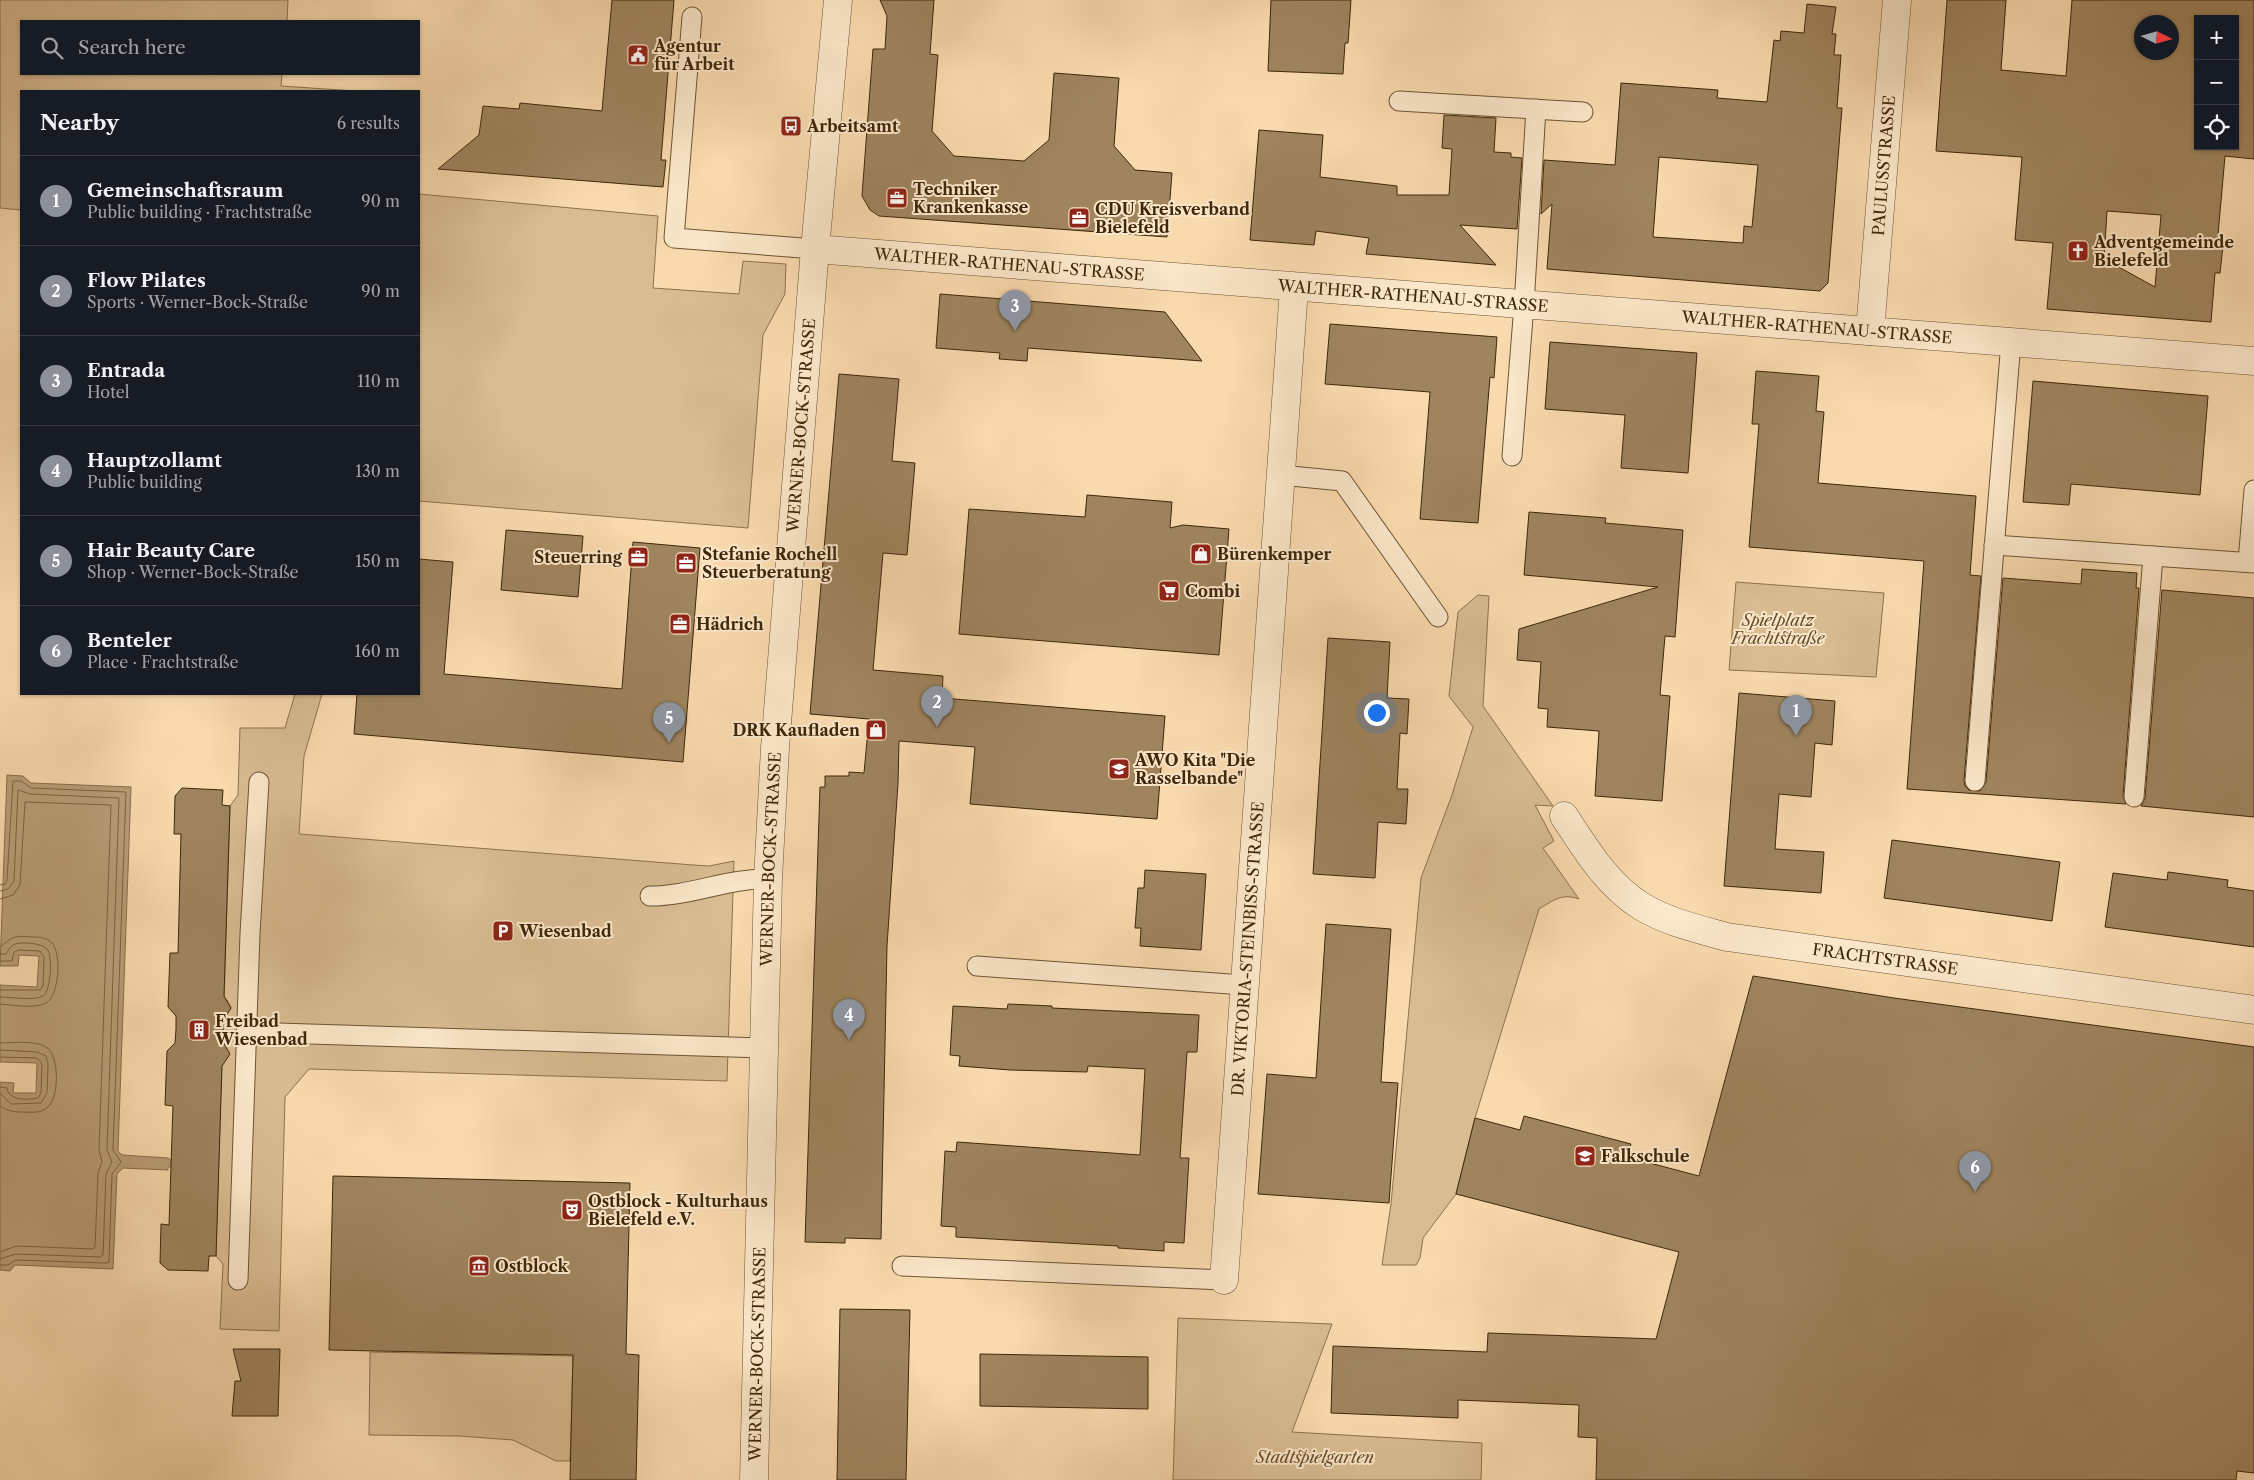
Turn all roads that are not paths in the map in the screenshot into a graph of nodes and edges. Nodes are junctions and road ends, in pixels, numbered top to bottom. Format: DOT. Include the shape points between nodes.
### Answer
graph roads {
  1 [pos="838,0"];
  2 [pos="1897,0"];
  3 [pos="692,17"];
  4 [pos="1399,101"];
  5 [pos="1536,109"];
  6 [pos="1583,112"];
  7 [pos="815,249"];
  8 [pos="1294,288"];
  9 [pos="1524,305"];
  10 [pos="1870,331"];
  11 [pos="2011,342"];
  12 [pos="2254,361"];
  13 [pos="1512,456"];
  14 [pos="1281,475"];
  15 [pos="2254,490"];
  16 [pos="1994,545"];
  17 [pos="2153,556"];
  18 [pos="2251,562"];
  19 [pos="1438,617"];
  20 [pos="1975,781"];
  21 [pos="259,782"];
  22 [pos="2134,797"];
  23 [pos="1564,816"];
  24 [pos="768,879"];
  25 [pos="650,896"];
  26 [pos="977,966"];
  27 [pos="1244,985"];
  28 [pos="2254,1010"];
  29 [pos="246,1032"];
  30 [pos="764,1048"];
  31 [pos="902,1266"];
  32 [pos="238,1280"];
  33 [pos="1224,1280"];
  34 [pos="754,1480"];
  1 -- 7 [label="street, WERNER-BOCK-STRASSE"];
  2 -- 10 [label="street, PAULUSSTRASSE"];
  3 -- 7 [label="lane" via="674,238"];
  4 -- 5 [label="lane"];
  5 -- 6 [label="lane"];
  5 -- 9 [label="lane"];
  7 -- 8 [label="street, WALTHER-RATHENAU-STRASSE"];
  7 -- 24 [label="street, WERNER-BOCK-STRASSE" via="775,748"];
  8 -- 9 [label="street, WALTHER-RATHENAU-STRASSE"];
  8 -- 14 [label="street, DR. VIKTORIA-STEINBISS-STRASSE"];
  9 -- 10 [label="street, WALTHER-RATHENAU-STRASSE"];
  9 -- 13 [label="lane"];
  10 -- 11 [label="street, WALTHER-RATHENAU-STRASSE"];
  11 -- 12 [label="street, WALTHER-RATHENAU-STRASSE"];
  11 -- 16 [label="lane"];
  14 -- 19 [label="lane" via="1342,481"];
  14 -- 27 [label="street, DR. VIKTORIA-STEINBISS-STRASSE"];
  15 -- 18 [label="lane"];
  16 -- 17 [label="lane"];
  16 -- 20 [label="lane"];
  17 -- 18 [label="lane"];
  17 -- 22 [label="lane"];
  21 -- 29 [label="lane"];
  23 -- 28 [label="street, FRACHTSTRASSE" via="1584,847 1622,892 1641,906 1690,927 1727,937"];
  24 -- 25 [label="lane" via="748,879 678,894"];
  24 -- 30 [label="street, WERNER-BOCK-STRASSE"];
  26 -- 27 [label="lane"];
  27 -- 33 [label="street, DR. VIKTORIA-STEINBISS-STRASSE"];
  29 -- 30 [label="lane"];
  29 -- 32 [label="lane"];
  30 -- 34 [label="street, WERNER-BOCK-STRASSE"];
  31 -- 33 [label="lane"];
}
